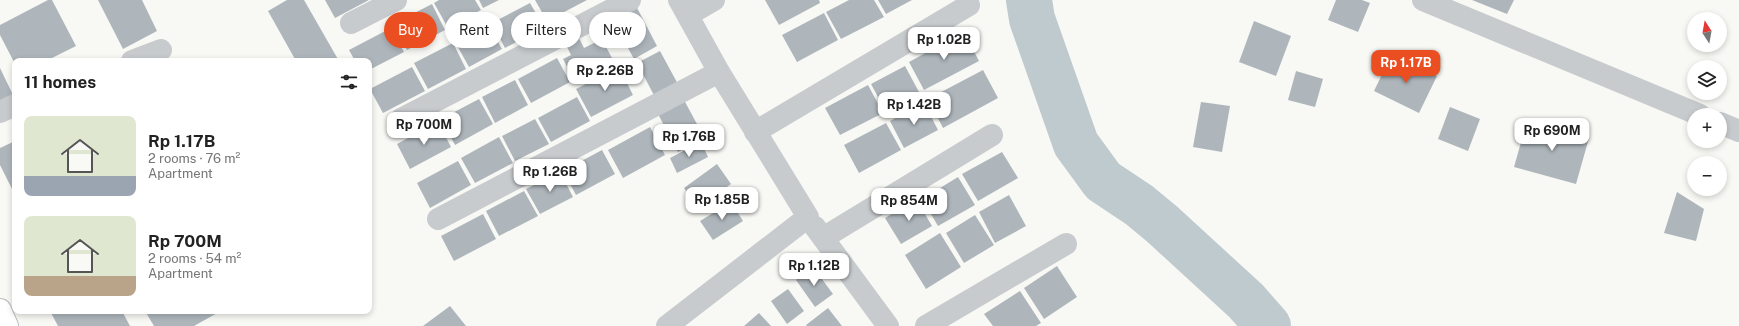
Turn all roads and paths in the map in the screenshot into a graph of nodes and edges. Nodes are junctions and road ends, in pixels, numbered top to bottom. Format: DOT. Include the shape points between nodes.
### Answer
graph roads {
  1 [pos="396,0"];
  2 [pos="630,0"];
  3 [pos="714,0"];
  4 [pos="1422,0"];
  5 [pos="969,5"];
  6 [pos="683,8"];
  7 [pos="351,23"];
  8 [pos="161,50"];
  9 [pos="140,58"];
  10 [pos="719,72"];
  11 [pos="12,106"];
  12 [pos="1687,110"];
  13 [pos="0,112"];
  14 [pos="401,119"];
  15 [pos="1727,126"];
  16 [pos="1739,131"];
  17 [pos="755,132"];
  18 [pos="992,135"];
  19 [pos="808,217"];
  20 [pos="438,219"];
  21 [pos="823,238"];
  22 [pos="1066,244"];
  23 [pos="0,310"];
  24 [pos="680,322"];
  25 [pos="881,324"];
  26 [pos="7,326"];
  27 [pos="926,326"];
  1 -- 7 [label="street"];
  2 -- 14 [label="street"];
  3 -- 6 [label="street"];
  4 -- 12 [label="street"];
  5 -- 17 [label="street"];
  6 -- 10 [label="street"];
  8 -- 9 [label="street"];
  10 -- 17 [label="street"];
  10 -- 20 [label="street"];
  11 -- 13 [label="street"];
  15 -- 16 [label="street"];
  17 -- 19 [label="street"];
  18 -- 21 [label="street"];
  19 -- 21 [label="street"];
  19 -- 24 [label="street"];
  21 -- 25 [label="street"];
  22 -- 27 [label="street"];
  23 -- 26 [label="street"];
}
